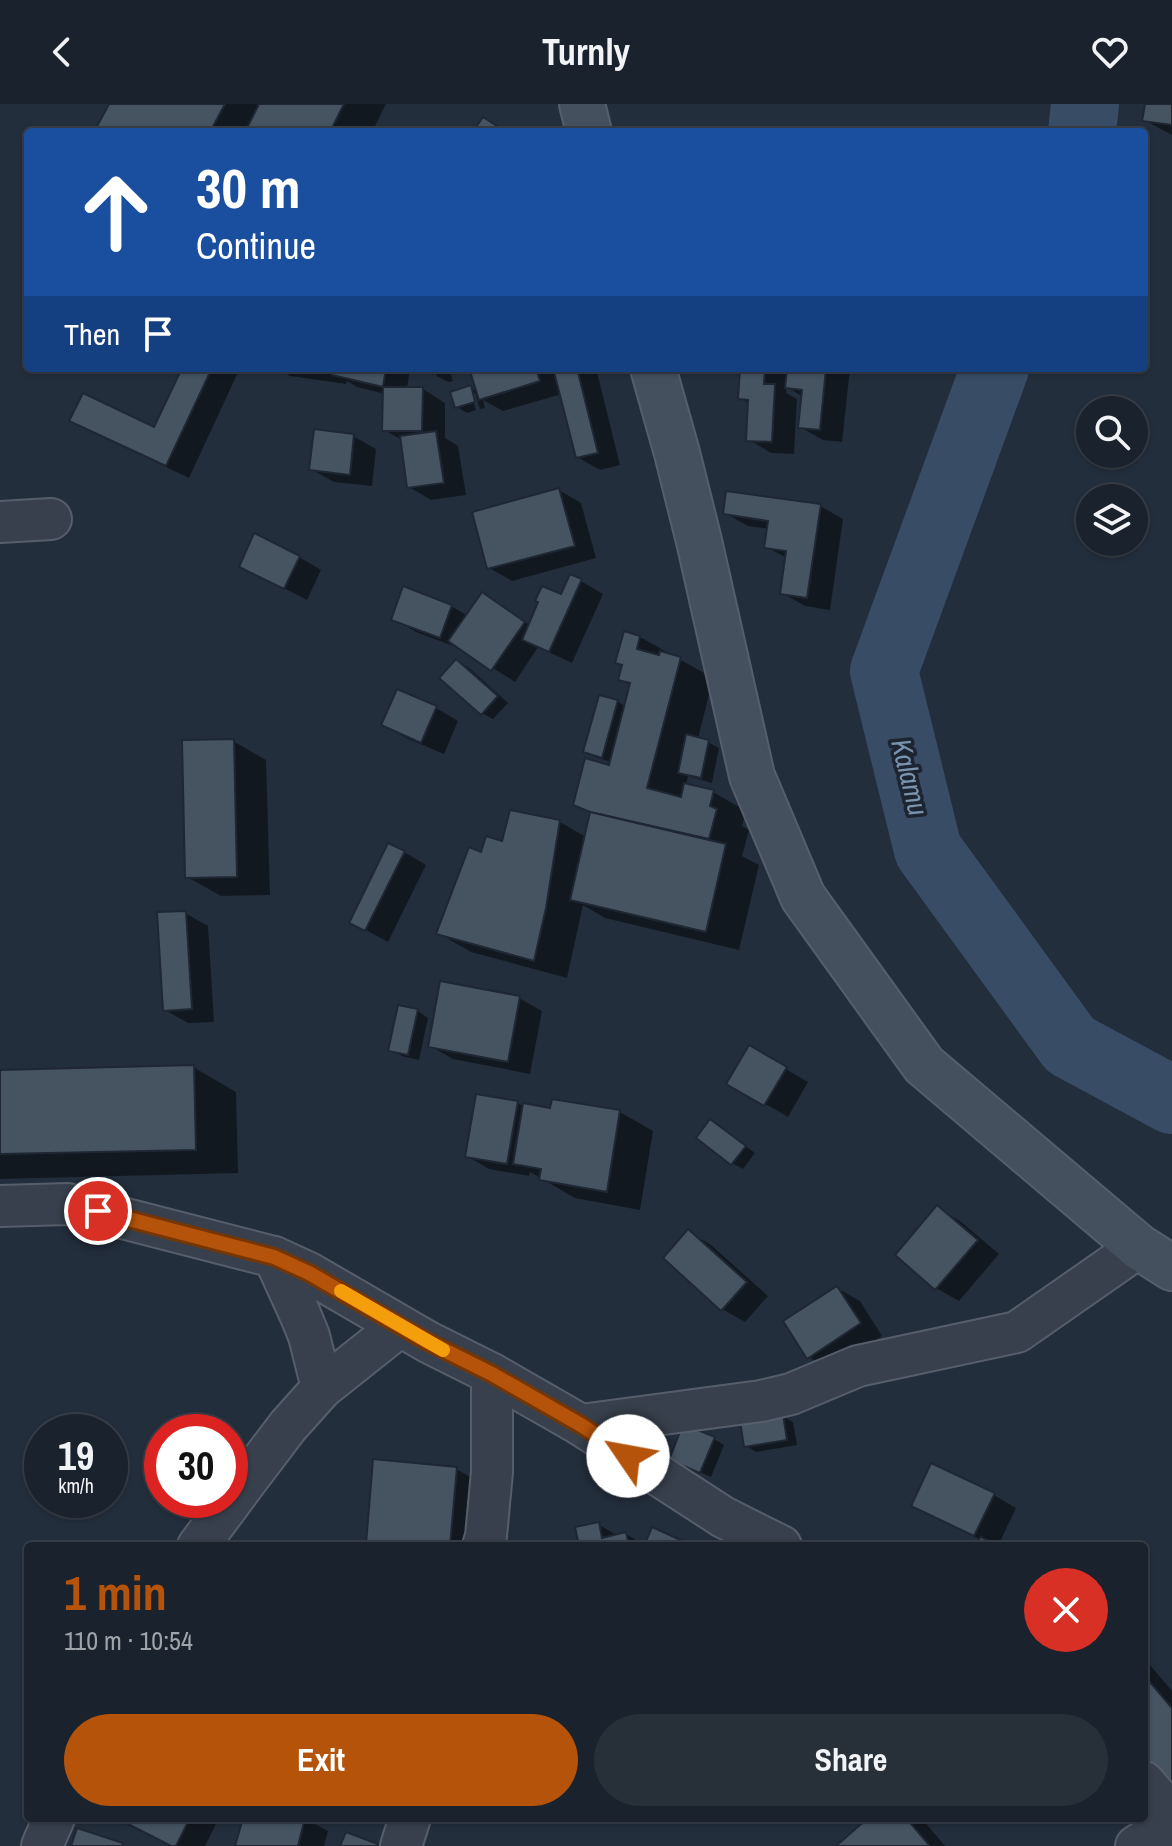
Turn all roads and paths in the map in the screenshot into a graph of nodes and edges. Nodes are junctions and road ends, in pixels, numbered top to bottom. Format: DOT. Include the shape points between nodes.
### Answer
graph roads {
  1 [pos="582,104"];
  2 [pos="588,128"];
  3 [pos="654,372"];
  4 [pos="51,519"];
  5 [pos="0,522"];
  6 [pos="0,1206"];
  7 [pos="274,1257"];
  8 [pos="1155,1258"];
  9 [pos="400,1326"];
  10 [pos="492,1374"];
  11 [pos="322,1388"];
  12 [pos="581,1425"];
  13 [pos="201,1542"];
  14 [pos="484,1542"];
  15 [pos="773,1542"];
  16 [pos="1148,1787"];
  17 [pos="1172,1815"];
  18 [pos="52,1822"];
  19 [pos="409,1822"];
  20 [pos="1172,1823"];
  21 [pos="42,1846"];
  22 [pos="401,1846"];
  23 [pos="1136,1846"];
  1 -- 2 [label="main road"];
  3 -- 8 [label="main road" via="752,776 803,897 924,1065"];
  4 -- 5 [label="street"];
  6 -- 7 [label="street" via="68,1204"];
  7 -- 9 [label="street"];
  7 -- 11 [label="street" via="305,1325"];
  8 -- 12 [label="street" via="1017,1332 858,1366 761,1401"];
  9 -- 10 [label="street"];
  9 -- 11 [label="street"];
  10 -- 12 [label="street"];
  10 -- 14 [label="street" via="492,1472"];
  11 -- 13 [label="street"];
  12 -- 15 [label="street" via="723,1517"];
  16 -- 17 [label="street"];
  18 -- 21 [label="street"];
  19 -- 22 [label="street"];
  20 -- 23 [label="street"];
}
